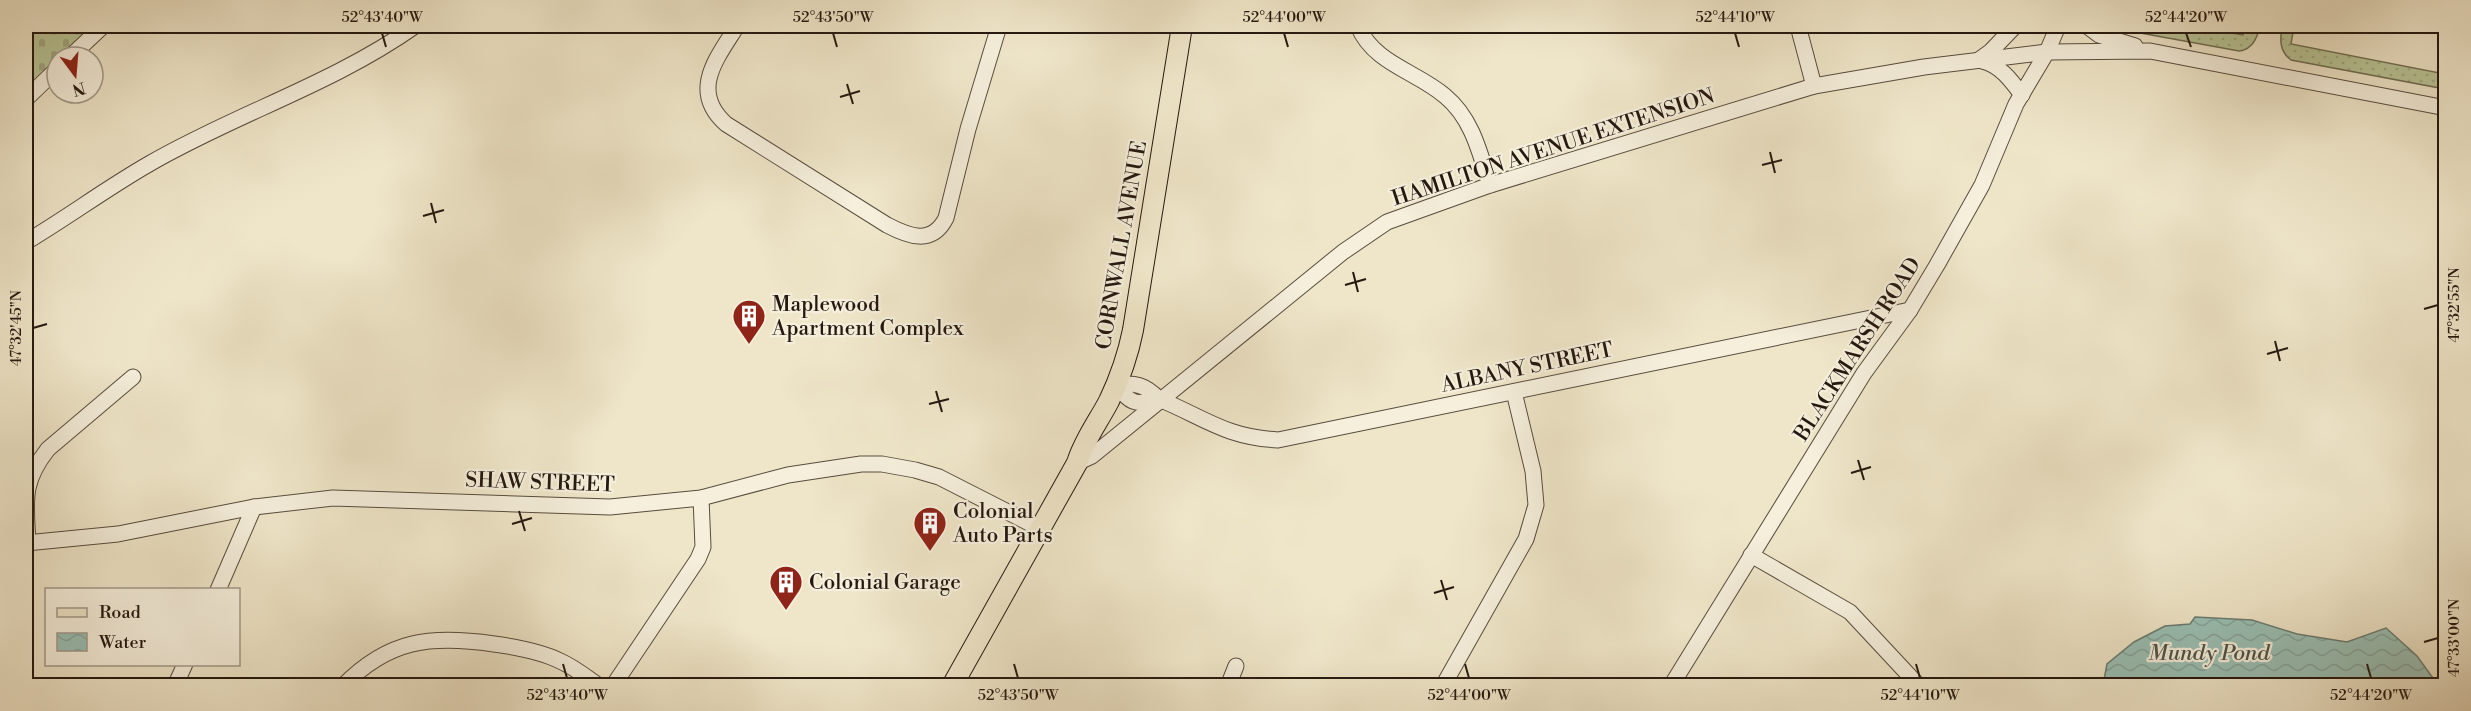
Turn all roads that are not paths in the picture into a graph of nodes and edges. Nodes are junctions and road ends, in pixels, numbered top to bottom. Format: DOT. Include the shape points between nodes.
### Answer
graph roads {
  1 [pos="104,26"];
  2 [pos="415,26"];
  3 [pos="737,26"];
  4 [pos="999,26"];
  5 [pos="1182,26"];
  6 [pos="1358,26"];
  7 [pos="1798,26"];
  8 [pos="2015,26"];
  9 [pos="2058,26"];
  10 [pos="2087,26"];
  11 [pos="83,45"];
  12 [pos="2150,51"];
  13 [pos="2048,52"];
  14 [pos="1977,61"];
  15 [pos="45,81"];
  16 [pos="1814,86"];
  17 [pos="2022,95"];
  18 [pos="26,99"];
  19 [pos="2445,108"];
  20 [pos="1490,185"];
  21 [pos="26,242"];
  22 [pos="1910,310"];
  23 [pos="133,377"];
  24 [pos="1116,385"];
  25 [pos="1514,392"];
  26 [pos="1159,399"];
  27 [pos="1077,463"];
  28 [pos="701,498"];
  29 [pos="254,507"];
  30 [pos="1039,528"];
  31 [pos="27,543"];
  32 [pos="1751,555"];
  33 [pos="219,588"];
  34 [pos="184,666"];
  35 [pos="1236,666"];
  36 [pos="176,686"];
  37 [pos="343,686"];
  38 [pos="599,686"];
  39 [pos="613,686"];
  40 [pos="952,686"];
  41 [pos="1228,686"];
  42 [pos="1443,686"];
  43 [pos="1671,686"];
  44 [pos="1919,686"];
  1 -- 11 [label="street"];
  2 -- 21 [label="street" via="337,72 149,164"];
  3 -- 4 [label="street" via="709,79 708,100 715,113 736,130 911,237 933,232 946,218"];
  5 -- 24 [label="main road, CORNWALL AVENUE" via="1133,330"];
  6 -- 20 [label="street" via="1373,50 1444,94 1465,117"];
  7 -- 16 [label="street"];
  8 -- 14 [label="street"];
  9 -- 13 [label="street, BLACKMARSH ROAD"];
  10 -- 12 [label="street" via="2099,35"];
  12 -- 13 [label="street, HAMILTON AVENUE EXTENSION"];
  12 -- 19 [label="street"];
  13 -- 14 [label="street, HAMILTON AVENUE EXTENSION"];
  13 -- 17 [label="street, BLACKMARSH ROAD"];
  14 -- 16 [label="street, HAMILTON AVENUE EXTENSION"];
  14 -- 17 [label="street" via="1991,63"];
  15 -- 18 [label="street"];
  16 -- 20 [label="street, HAMILTON AVENUE EXTENSION"];
  17 -- 22 [label="street, BLACKMARSH ROAD" via="1982,184"];
  20 -- 26 [label="street, HAMILTON AVENUE EXTENSION" via="1406,214 1372,231"];
  22 -- 25 [label="street, ALBANY STREET"];
  22 -- 32 [label="street, BLACKMARSH ROAD" via="1864,373"];
  23 -- 31 [label="street" via="48,449 37,463 27,490"];
  24 -- 26 [label="street, ALBANY STREET" via="1132,382"];
  24 -- 27 [label="main road, CORNWALL AVENUE"];
  25 -- 26 [label="street, ALBANY STREET" via="1278,440 1232,433"];
  25 -- 42 [label="street" via="1533,471 1536,506 1526,539"];
  26 -- 27 [label="street, HAMILTON AVENUE EXTENSION" via="1092,456"];
  27 -- 30 [label="main road, CORNWALL AVENUE"];
  28 -- 29 [label="street, SHAW STREET" via="610,507 333,498"];
  28 -- 30 [label="street, SHAW STREET" via="788,475 843,465 882,464 939,477"];
  28 -- 39 [label="street" via="703,547 698,559"];
  29 -- 31 [label="street, SHAW STREET" via="118,534"];
  29 -- 33 [label="street"];
  30 -- 40 [label="main road, CORNWALL AVENUE"];
  32 -- 43 [label="street, BLACKMARSH ROAD"];
  32 -- 44 [label="street" via="1850,612"];
  34 -- 36 [label="street"];
  35 -- 41 [label="street"];
  37 -- 38 [label="street" via="371,661 392,649 433,639 529,650 561,661"];
}
